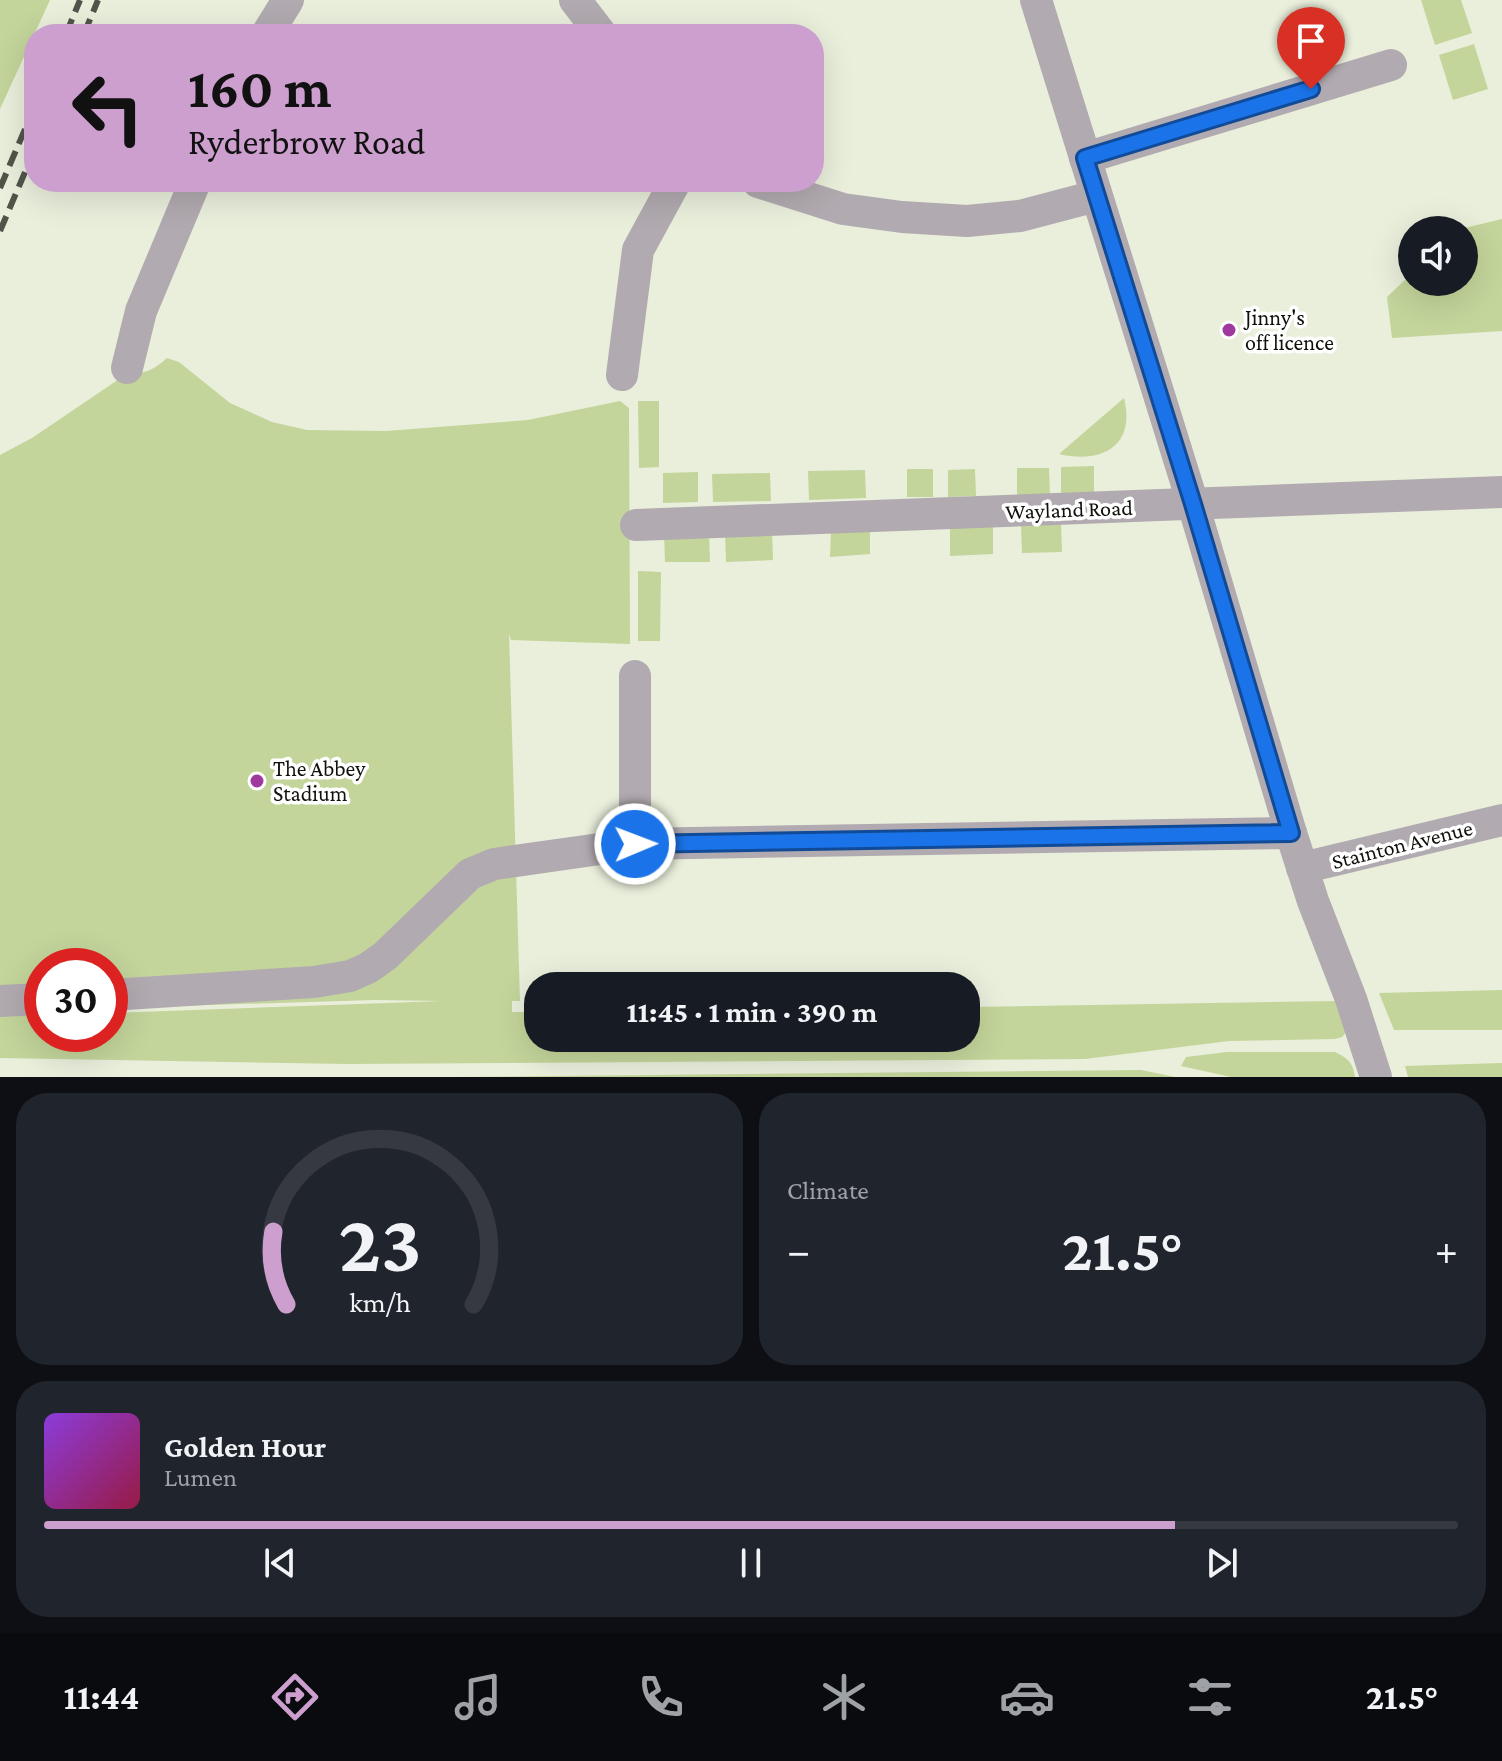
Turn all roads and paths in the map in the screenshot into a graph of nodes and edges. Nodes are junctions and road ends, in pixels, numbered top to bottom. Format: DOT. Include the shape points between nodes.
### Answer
graph roads {
  1 [pos="288,0"];
  2 [pos="575,0"];
  3 [pos="1036,0"];
  4 [pos="273,24"];
  5 [pos="593,24"];
  6 [pos="1391,65"];
  7 [pos="1085,158"];
  8 [pos="191,192"];
  9 [pos="670,192"];
  10 [pos="789,192"];
  11 [pos="1096,196"];
  12 [pos="127,368"];
  13 [pos="622,375"];
  14 [pos="1502,492"];
  15 [pos="1193,504"];
  16 [pos="636,525"];
  17 [pos="635,676"];
  18 [pos="1502,820"];
  19 [pos="1291,833"];
  20 [pos="635,844"];
  21 [pos="1302,868"];
  22 [pos="128,994"];
  23 [pos="24,1000"];
  24 [pos="0,1001"];
  25 [pos="1376,1077"];
  1 -- 4 [label="street"];
  2 -- 5 [label="street"];
  3 -- 7 [label="street"];
  6 -- 7 [label="street"];
  7 -- 11 [label="street"];
  8 -- 12 [label="street" via="141,311"];
  9 -- 13 [label="street" via="638,250"];
  10 -- 11 [label="street" via="843,209 967,221 1020,216"];
  11 -- 15 [label="street"];
  14 -- 15 [label="street, Wayland Road"];
  15 -- 16 [label="street, Wayland Road"];
  15 -- 19 [label="street"];
  17 -- 20 [label="street"];
  18 -- 21 [label="street, Stainton Avenue"];
  19 -- 20 [label="street"];
  19 -- 21 [label="street"];
  20 -- 22 [label="street" via="494,864 470,874 385,956 350,976"];
  21 -- 25 [label="street"];
  23 -- 24 [label="street"];
}
